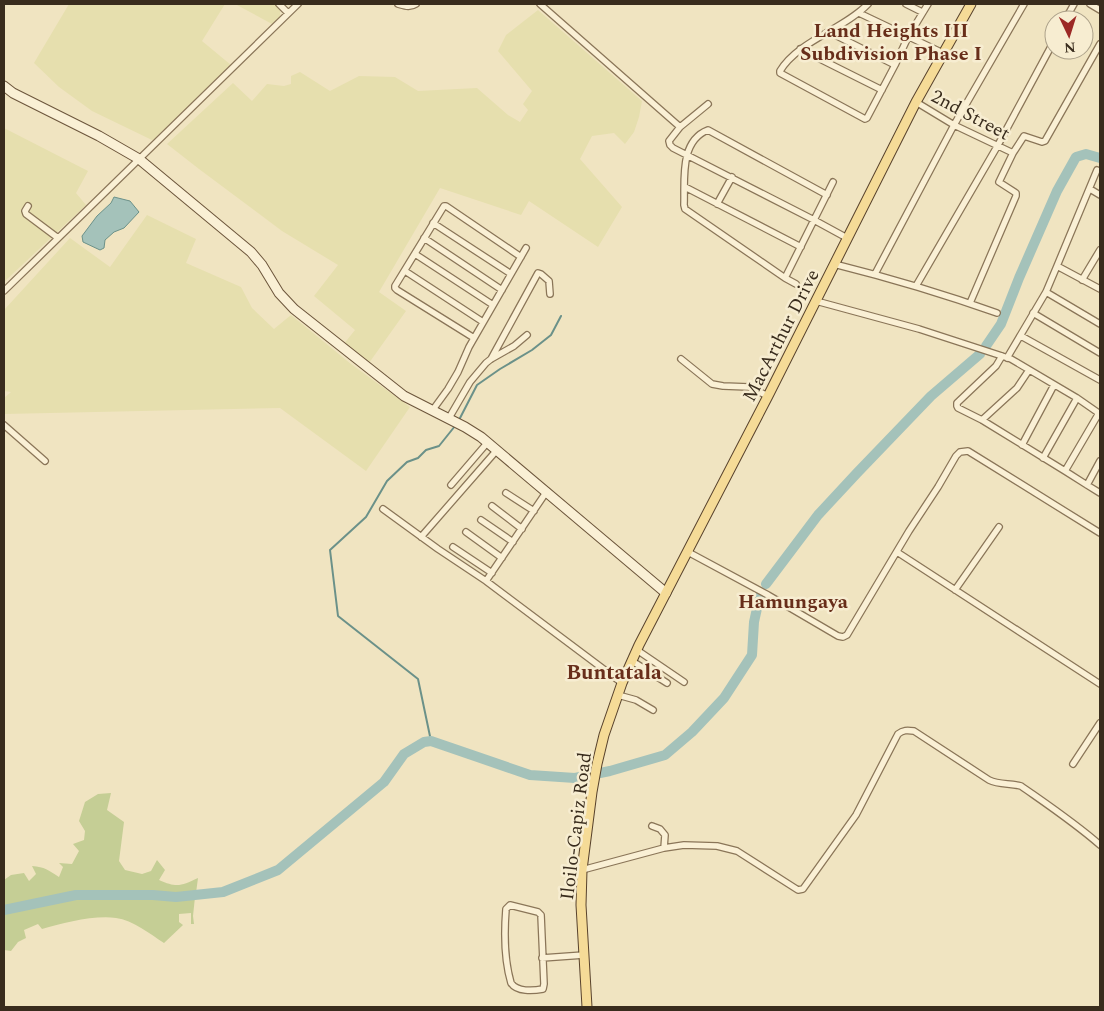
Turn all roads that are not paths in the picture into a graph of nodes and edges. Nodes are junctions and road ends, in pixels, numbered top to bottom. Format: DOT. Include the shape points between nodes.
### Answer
graph roads {
  1 [pos="279,4"];
  2 [pos="298,4"];
  3 [pos="398,4"];
  4 [pos="416,4"];
  5 [pos="540,4"];
  6 [pos="868,4"];
  7 [pos="906,4"];
  8 [pos="928,4"];
  9 [pos="971,4"];
  10 [pos="1024,4"];
  11 [pos="1090,4"];
  12 [pos="1100,10"];
  13 [pos="922,12"];
  14 [pos="288,13"];
  15 [pos="859,13"];
  16 [pos="829,32"];
  17 [pos="908,37"];
  18 [pos="1100,44"];
  19 [pos="800,50"];
  20 [pos="943,53"];
  21 [pos="1044,60"];
  22 [pos="895,65"];
  23 [pos="4,86"];
  24 [pos="882,90"];
  25 [pos="916,102"];
  26 [pos="708,104"];
  27 [pos="954,125"];
  28 [pos="680,127"];
  29 [pos="998,145"];
  30 [pos="1013,153"];
  31 [pos="686,154"];
  32 [pos="139,159"];
  33 [pos="1097,170"];
  34 [pos="732,177"];
  35 [pos="833,182"];
  36 [pos="685,187"];
  37 [pos="1090,189"];
  38 [pos="827,195"];
  39 [pos="1100,195"];
  40 [pos="717,204"];
  41 [pos="28,206"];
  42 [pos="814,220"];
  43 [pos="433,223"];
  44 [pos="58,238"];
  45 [pos="424,238"];
  46 [pos="847,238"];
  47 [pos="801,247"];
  48 [pos="526,248"];
  49 [pos="1100,250"];
  50 [pos="415,254"];
  51 [pos="521,257"];
  52 [pos="834,264"];
  53 [pos="1057,266"];
  54 [pos="405,271"];
  55 [pos="511,274"];
  56 [pos="875,274"];
  57 [pos="785,278"];
  58 [pos="1082,280"];
  59 [pos="796,284"];
  60 [pos="916,286"];
  61 [pos="1100,289"];
  62 [pos="502,290"];
  63 [pos="4,291"];
  64 [pos="1046,292"];
  65 [pos="550,294"];
  66 [pos="816,301"];
  67 [pos="970,304"];
  68 [pos="493,305"];
  69 [pos="997,313"];
  70 [pos="1034,313"];
  71 [pos="483,322"];
  72 [pos="1100,324"];
  73 [pos="527,335"];
  74 [pos="1021,336"];
  75 [pos="474,338"];
  76 [pos="1100,353"];
  77 [pos="1005,357"];
  78 [pos="491,359"];
  79 [pos="681,359"];
  80 [pos="1029,370"];
  81 [pos="1100,380"];
  82 [pos="1054,385"];
  83 [pos="768,396"];
  84 [pos="1077,398"];
  85 [pos="432,411"];
  86 [pos="1099,414"];
  87 [pos="451,420"];
  88 [pos="982,420"];
  89 [pos="4,425"];
  90 [pos="488,442"];
  91 [pos="1022,445"];
  92 [pos="497,450"];
  93 [pos="1043,458"];
  94 [pos="45,460"];
  95 [pos="1100,461"];
  96 [pos="1065,471"];
  97 [pos="451,485"];
  98 [pos="1087,485"];
  99 [pos="547,492"];
  100 [pos="1100,493"];
  101 [pos="506,494"];
  102 [pos="492,506"];
  103 [pos="383,509"];
  104 [pos="534,511"];
  105 [pos="481,520"];
  106 [pos="999,527"];
  107 [pos="522,529"];
  108 [pos="466,532"];
  109 [pos="1100,533"];
  110 [pos="421,537"];
  111 [pos="513,542"];
  112 [pos="454,547"];
  113 [pos="688,552"];
  114 [pos="897,552"];
  115 [pos="502,558"];
  116 [pos="492,573"];
  117 [pos="486,581"];
  118 [pos="955,590"];
  119 [pos="666,594"];
  120 [pos="637,650"];
  121 [pos="632,661"];
  122 [pos="684,682"];
  123 [pos="622,683"];
  124 [pos="667,684"];
  125 [pos="1100,684"];
  126 [pos="618,695"];
  127 [pos="653,710"];
  128 [pos="1100,723"];
  129 [pos="1073,764"];
  130 [pos="652,826"];
  131 [pos="1100,845"];
  132 [pos="664,848"];
  133 [pos="582,870"];
  134 [pos="584,955"];
  135 [pos="542,958"];
  136 [pos="587,1007"];
  1 -- 14 [label="street"];
  2 -- 14 [label="street"];
  3 -- 4 [label="street"];
  5 -- 28 [label="street"];
  6 -- 15 [label="street"];
  7 -- 13 [label="street"];
  8 -- 13 [label="street"];
  9 -- 20 [label="main road, MacArthur Drive"];
  10 -- 27 [label="street"];
  11 -- 12 [label="street"];
  13 -- 17 [label="street"];
  14 -- 32 [label="street"];
  15 -- 16 [label="street"];
  15 -- 17 [label="street"];
  16 -- 19 [label="street"];
  16 -- 22 [label="street"];
  17 -- 20 [label="street"];
  17 -- 22 [label="street"];
  18 -- 30 [label="street" via="1045,141 1024,136"];
  19 -- 24 [label="street"];
  19 -- 24 [label="street" via="781,68 780,73 862,118 867,118"];
  20 -- 25 [label="main road, MacArthur Drive"];
  21 -- 29 [label="street"];
  22 -- 24 [label="street"];
  23 -- 32 [label="street"];
  25 -- 27 [label="street, 2nd Street"];
  25 -- 46 [label="main road, MacArthur Drive"];
  26 -- 28 [label="street"];
  27 -- 29 [label="street, 2nd Street"];
  27 -- 56 [label="street"];
  28 -- 31 [label="street" via="669,144"];
  29 -- 30 [label="street, 2nd Street"];
  29 -- 60 [label="street"];
  30 -- 67 [label="street" via="999,181 1016,196"];
  31 -- 34 [label="street"];
  31 -- 36 [label="street"];
  31 -- 38 [label="street" via="693,141 705,131 711,131"];
  32 -- 44 [label="street"];
  32 -- 85 [label="street" via="251,252 294,310 404,396"];
  33 -- 37 [label="street"];
  34 -- 40 [label="street"];
  34 -- 42 [label="street"];
  35 -- 38 [label="street"];
  36 -- 40 [label="street"];
  36 -- 57 [label="street" via="685,209"];
  37 -- 39 [label="street"];
  37 -- 53 [label="street"];
  38 -- 42 [label="street"];
  40 -- 47 [label="street"];
  41 -- 44 [label="street" via="26,214"];
  42 -- 46 [label="street"];
  42 -- 47 [label="street"];
  43 -- 45 [label="street"];
  43 -- 51 [label="street" via="446,206"];
  43 -- 55 [label="street"];
  44 -- 63 [label="street"];
  45 -- 50 [label="street"];
  45 -- 62 [label="street"];
  46 -- 52 [label="main road, MacArthur Drive"];
  47 -- 57 [label="street"];
  48 -- 51 [label="street"];
  49 -- 58 [label="street"];
  50 -- 54 [label="street"];
  50 -- 68 [label="street"];
  51 -- 55 [label="street"];
  52 -- 56 [label="street"];
  52 -- 66 [label="main road, MacArthur Drive"];
  53 -- 58 [label="street"];
  53 -- 64 [label="street"];
  54 -- 71 [label="street"];
  54 -- 75 [label="street" via="395,286 397,290"];
  55 -- 62 [label="street"];
  56 -- 60 [label="street"];
  57 -- 59 [label="street"];
  58 -- 61 [label="street"];
  60 -- 67 [label="street"];
  62 -- 68 [label="street"];
  64 -- 70 [label="street"];
  64 -- 72 [label="street"];
  65 -- 78 [label="street" via="549,281 538,273"];
  66 -- 77 [label="street"];
  66 -- 83 [label="main road, MacArthur Drive"];
  67 -- 69 [label="street"];
  68 -- 71 [label="street"];
  70 -- 74 [label="street"];
  70 -- 76 [label="street"];
  71 -- 75 [label="street"];
  73 -- 78 [label="street"];
  74 -- 77 [label="street"];
  74 -- 81 [label="street"];
  75 -- 85 [label="street" via="458,372"];
  77 -- 80 [label="street"];
  77 -- 88 [label="street" via="957,403 958,408"];
  78 -- 87 [label="street" via="470,382"];
  79 -- 83 [label="street" via="712,384 748,387"];
  80 -- 82 [label="street"];
  80 -- 88 [label="street" via="1017,388"];
  82 -- 84 [label="street"];
  82 -- 91 [label="street"];
  83 -- 113 [label="main road, MacArthur Drive"];
  84 -- 86 [label="street"];
  84 -- 93 [label="street"];
  85 -- 87 [label="street"];
  86 -- 96 [label="street"];
  87 -- 90 [label="street"];
  88 -- 91 [label="street"];
  89 -- 94 [label="street"];
  90 -- 92 [label="street"];
  90 -- 97 [label="street"];
  91 -- 93 [label="street"];
  92 -- 99 [label="street"];
  92 -- 110 [label="street"];
  93 -- 96 [label="street"];
  95 -- 98 [label="street"];
  96 -- 98 [label="street"];
  98 -- 100 [label="street"];
  99 -- 104 [label="street"];
  99 -- 119 [label="street"];
  101 -- 104 [label="street"];
  102 -- 107 [label="street"];
  103 -- 110 [label="street"];
  104 -- 107 [label="street"];
  105 -- 111 [label="street"];
  106 -- 118 [label="street"];
  107 -- 111 [label="street"];
  108 -- 115 [label="street"];
  109 -- 114 [label="street" via="968,451 956,456"];
  110 -- 117 [label="street"];
  111 -- 115 [label="street"];
  112 -- 116 [label="street"];
  113 -- 114 [label="street" via="843,637"];
  113 -- 119 [label="main road, MacArthur Drive"];
  114 -- 118 [label="street"];
  115 -- 116 [label="street"];
  116 -- 117 [label="street"];
  117 -- 123 [label="street"];
  118 -- 125 [label="street"];
  119 -- 120 [label="main road, MacArthur Drive"];
  120 -- 121 [label="main road, MacArthur Drive"];
  120 -- 122 [label="street"];
  121 -- 123 [label="main road, MacArthur Drive"];
  121 -- 124 [label="street"];
  123 -- 126 [label="main road, Iloilo-Capiz Road"];
  126 -- 127 [label="street"];
  126 -- 133 [label="main road, Iloilo-Capiz Road" via="597,764"];
  128 -- 129 [label="street"];
  130 -- 132 [label="street" via="665,835"];
  131 -- 132 [label="street" via="1021,786 994,783 914,731 907,730 898,734 856,815 803,889 798,890 729,848 692,845"];
  132 -- 133 [label="street"];
  133 -- 134 [label="main road, Iloilo-Capiz Road"];
  134 -- 135 [label="street"];
  134 -- 136 [label="main road, Iloilo-Capiz Road"];
  135 -- 135 [label="street" via="540,914 508,906 505,959 513,986 543,989"];
}
